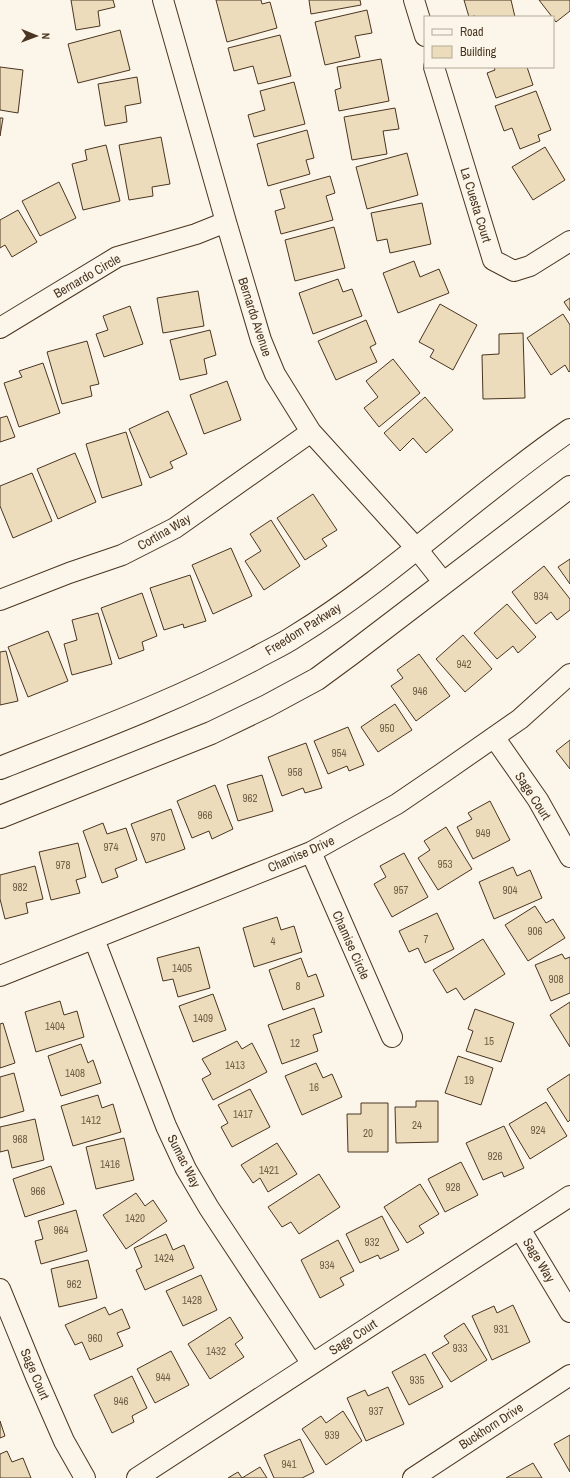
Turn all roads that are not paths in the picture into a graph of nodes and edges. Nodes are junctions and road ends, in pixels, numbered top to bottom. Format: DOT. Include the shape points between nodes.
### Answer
graph roads {
  1 [pos="163,0"];
  2 [pos="414,0"];
  3 [pos="424,33"];
  4 [pos="434,68"];
  5 [pos="226,222"];
  6 [pos="570,241"];
  7 [pos="0,328"];
  8 [pos="570,430"];
  9 [pos="311,432"];
  10 [pos="570,487"];
  11 [pos="416,549"];
  12 [pos="444,583"];
  13 [pos="0,600"];
  14 [pos="570,674"];
  15 [pos="494,737"];
  16 [pos="0,768"];
  17 [pos="0,817"];
  18 [pos="311,852"];
  19 [pos="570,857"];
  20 [pos="94,939"];
  21 [pos="0,976"];
  22 [pos="392,1037"];
  23 [pos="570,1196"];
  24 [pos="520,1229"];
  25 [pos="0,1289"];
  26 [pos="570,1312"];
  27 [pos="312,1364"];
  28 [pos="570,1375"];
  29 [pos="85,1478"];
  30 [pos="137,1478"];
  31 [pos="413,1478"];
  1 -- 5 [label="street, Bernardo Avenue"];
  2 -- 3 [label="street"];
  4 -- 6 [label="street, La Cuesta Court" via="493,260 514,271 530,266"];
  5 -- 7 [label="street, Bernardo Circle" via="196,234 117,257"];
  5 -- 9 [label="street, Bernardo Avenue" via="261,340 275,374"];
  8 -- 11 [label="main road, Freedom Parkway"];
  9 -- 11 [label="street, Bernardo Avenue"];
  9 -- 13 [label="street, Cortina Way" via="175,528 122,556"];
  10 -- 12 [label="main road"];
  11 -- 12 [label="street, Bernardo Avenue"];
  11 -- 16 [label="main road, Freedom Parkway" via="293,638 215,680 130,717"];
  12 -- 17 [label="main road" via="317,679 267,706 204,736"];
  14 -- 15 [label="street, Chamise Drive"];
  15 -- 18 [label="street, Chamise Drive" via="397,804"];
  15 -- 19 [label="street, Sage Court" via="538,800"];
  18 -- 20 [label="street, Chamise Drive"];
  18 -- 22 [label="street, Chamise Circle"];
  20 -- 21 [label="street, Chamise Drive"];
  20 -- 27 [label="street, Sumac Way" via="166,1126 186,1168 209,1208"];
  23 -- 24 [label="street, Sage Court"];
  24 -- 26 [label="street, Sage Way"];
  24 -- 27 [label="street, Sage Court"];
  25 -- 29 [label="street, Sage Court" via="61,1434"];
  27 -- 30 [label="street, Sage Court"];
  28 -- 31 [label="street, Buckhorn Drive"];
}
